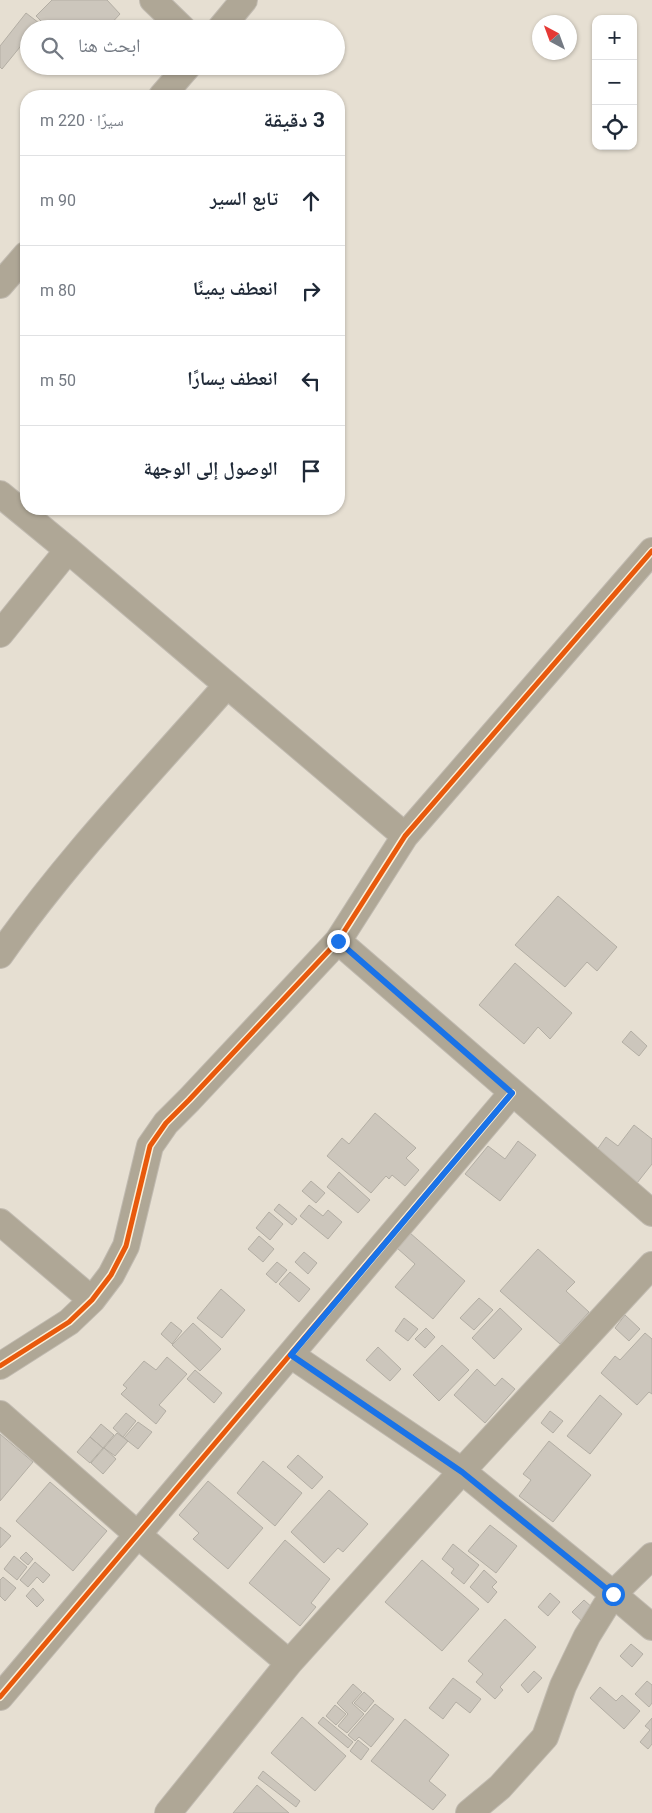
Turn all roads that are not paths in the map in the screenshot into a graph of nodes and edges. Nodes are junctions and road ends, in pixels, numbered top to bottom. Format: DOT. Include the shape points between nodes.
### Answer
graph roads {
  1 [pos="153,0"];
  2 [pos="244,0"];
  3 [pos="174,20"];
  4 [pos="227,20"];
  5 [pos="180,75"];
  6 [pos="167,90"];
  7 [pos="20,262"];
  8 [pos="0,285"];
  9 [pos="0,494"];
  10 [pos="20,510"];
  11 [pos="26,515"];
  12 [pos="68,550"];
  13 [pos="652,551"];
  14 [pos="0,634"];
  15 [pos="228,684"];
  16 [pos="405,836"];
  17 [pos="338,941"];
  18 [pos="0,955"];
  19 [pos="512,1093"];
  20 [pos="652,1213"];
  21 [pos="0,1222"];
  22 [pos="652,1265"];
  23 [pos="92,1300"];
  24 [pos="291,1355"];
  25 [pos="0,1366"];
  26 [pos="0,1414"];
  27 [pos="462,1472"];
  28 [pos="138,1535"];
  29 [pos="652,1556"];
  30 [pos="613,1594"];
  31 [pos="652,1627"];
  32 [pos="289,1663"];
  33 [pos="0,1697"];
  34 [pos="168,1813"];
  35 [pos="469,1813"];
  1 -- 3 [label="street"];
  2 -- 4 [label="street"];
  5 -- 6 [label="street"];
  7 -- 8 [label="street"];
  9 -- 10 [label="street"];
  11 -- 12 [label="street"];
  12 -- 14 [label="street"];
  12 -- 15 [label="street"];
  13 -- 16 [label="street"];
  15 -- 16 [label="street"];
  15 -- 18 [label="street" via="70,865"];
  16 -- 17 [label="street"];
  17 -- 19 [label="street"];
  17 -- 23 [label="street" via="166,1123 150,1146 126,1246 111,1275"];
  19 -- 20 [label="street"];
  19 -- 24 [label="street"];
  21 -- 23 [label="street"];
  22 -- 27 [label="street"];
  23 -- 25 [label="street" via="69,1322"];
  24 -- 27 [label="street"];
  24 -- 28 [label="street"];
  26 -- 28 [label="street"];
  27 -- 30 [label="street"];
  27 -- 32 [label="street"];
  28 -- 32 [label="street"];
  28 -- 33 [label="street"];
  29 -- 30 [label="street"];
  30 -- 31 [label="street"];
  30 -- 35 [label="street" via="567,1677 546,1737 500,1787"];
  32 -- 34 [label="street"];
}
